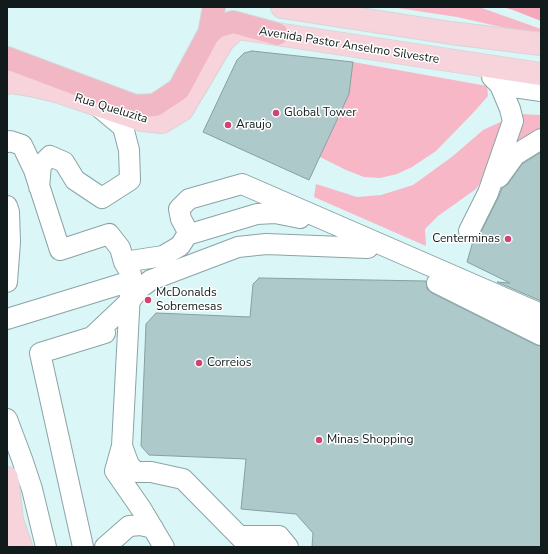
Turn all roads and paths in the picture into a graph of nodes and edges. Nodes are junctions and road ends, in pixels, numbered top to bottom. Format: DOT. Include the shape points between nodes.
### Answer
graph roads {
  1 [pos="214,7"];
  2 [pos="282,7"];
  3 [pos="277,34"];
  4 [pos="213,37"];
  5 [pos="541,44"];
  6 [pos="7,58"];
  7 [pos="480,66"];
  8 [pos="541,74"];
  9 [pos="7,83"];
  10 [pos="500,85"];
  11 [pos="541,91"];
  12 [pos="98,106"];
  13 [pos="541,139"];
  14 [pos="7,142"];
  15 [pos="39,187"];
  16 [pos="488,193"];
  17 [pos="7,206"];
  18 [pos="469,231"];
  19 [pos="187,235"];
  20 [pos="368,248"];
  21 [pos="124,262"];
  22 [pos="131,281"];
  23 [pos="7,282"];
  24 [pos="129,302"];
  25 [pos="541,314"];
  26 [pos="7,319"];
  27 [pos="128,328"];
  28 [pos="541,334"];
  29 [pos="93,336"];
  30 [pos="7,419"];
  31 [pos="122,446"];
  32 [pos="7,478"];
  33 [pos="12,520"];
  34 [pos="153,528"];
  35 [pos="244,541"];
  36 [pos="17,547"];
  37 [pos="21,547"];
  38 [pos="46,547"];
  39 [pos="82,547"];
  40 [pos="105,547"];
  41 [pos="164,547"];
  42 [pos="288,547"];
  1 -- 4 [label="highway"];
  2 -- 5 [label="main road"];
  3 -- 4 [label="highway" via="233,22 216,27"];
  3 -- 7 [label="main road, Avenida Pastor Anselmo Silvestre"];
  4 -- 6 [label="highway" via="179,89 155,105 134,106"];
  4 -- 12 [label="main road, Rua Queluzita" via="182,110 162,122 142,120"];
  7 -- 8 [label="main road, Avenida Pastor Anselmo Silvestre"];
  7 -- 10 [label="street"];
  9 -- 12 [label="main road, Rua Queluzita" via="35,86"];
  10 -- 11 [label="street"];
  10 -- 16 [label="street" via="513,121"];
  12 -- 15 [label="street" via="123,127 129,150 130,180 102,198 75,180 64,162 50,156 41,165"];
  13 -- 16 [label="street" via="515,156"];
  14 -- 15 [label="street" via="10,140 22,145"];
  15 -- 21 [label="street" via="60,250 110,234 120,248"];
  16 -- 18 [label="street"];
  17 -- 23 [label="street" via="10,212 10,242"];
  19 -- 20 [label="street" via="258,214 275,213 314,222"];
  19 -- 21 [label="street" via="180,246 163,256"];
  19 -- 25 [label="street" via="179,209 189,199 242,184"];
  20 -- 24 [label="street" via="273,244 238,247 150,280"];
  20 -- 28 [label="street"];
  21 -- 22 [label="street" via="132,274"];
  22 -- 24 [label="street"];
  22 -- 26 [label="street"];
  24 -- 27 [label="street"];
  24 -- 29 [label="street"];
  27 -- 29 [label="street"];
  27 -- 31 [label="street"];
  29 -- 39 [label="street" via="40,353"];
  30 -- 38 [label="street" via="32,489"];
  31 -- 34 [label="street" via="115,471"];
  31 -- 35 [label="street" via="136,472 151,472 183,479"];
  32 -- 33 [label="main road"];
  33 -- 36 [label="street"];
  33 -- 37 [label="main road"];
  34 -- 40 [label="street" via="141,524 129,526"];
  34 -- 41 [label="street"];
  35 -- 42 [label="street" via="279,536"];
}
